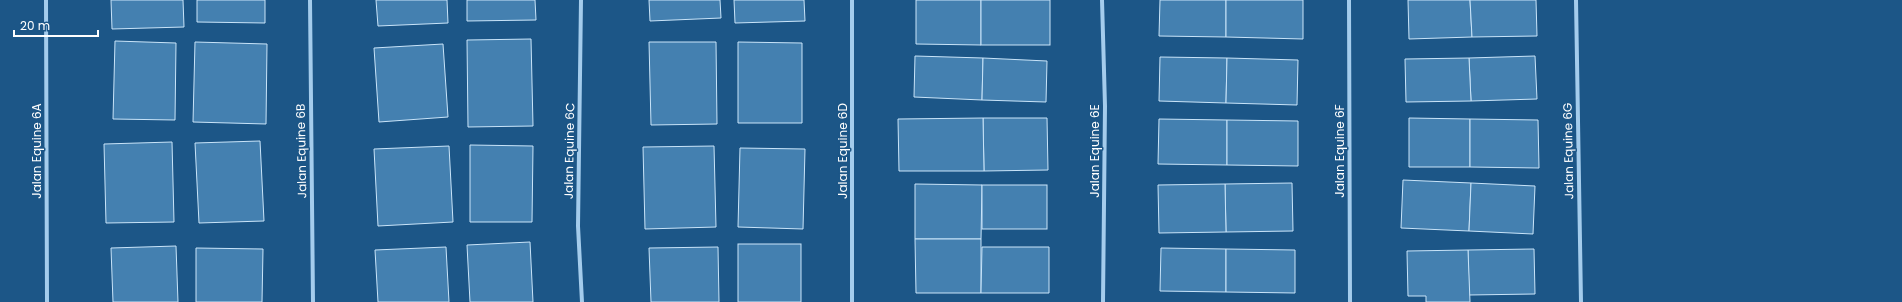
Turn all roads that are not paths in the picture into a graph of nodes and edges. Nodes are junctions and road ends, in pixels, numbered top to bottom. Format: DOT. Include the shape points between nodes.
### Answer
graph roads {
  1 [pos="46,0"];
  2 [pos="310,0"];
  3 [pos="581,0"];
  4 [pos="852,0"];
  5 [pos="1102,0"];
  6 [pos="1349,0"];
  7 [pos="1576,0"];
  8 [pos="47,302"];
  9 [pos="313,302"];
  10 [pos="582,302"];
  11 [pos="852,302"];
  12 [pos="1103,302"];
  13 [pos="1350,302"];
  14 [pos="1581,302"];
  1 -- 8 [label="street, Jalan Equine 6A"];
  2 -- 9 [label="street, Jalan Equine 6B"];
  3 -- 10 [label="street, Jalan Equine 6C" via="578,226"];
  4 -- 11 [label="street, Jalan Equine 6D"];
  5 -- 12 [label="street, Jalan Equine 6E" via="1105,106"];
  6 -- 13 [label="street, Jalan Equine 6F"];
  7 -- 14 [label="street, Jalan Equine 6G"];
}
